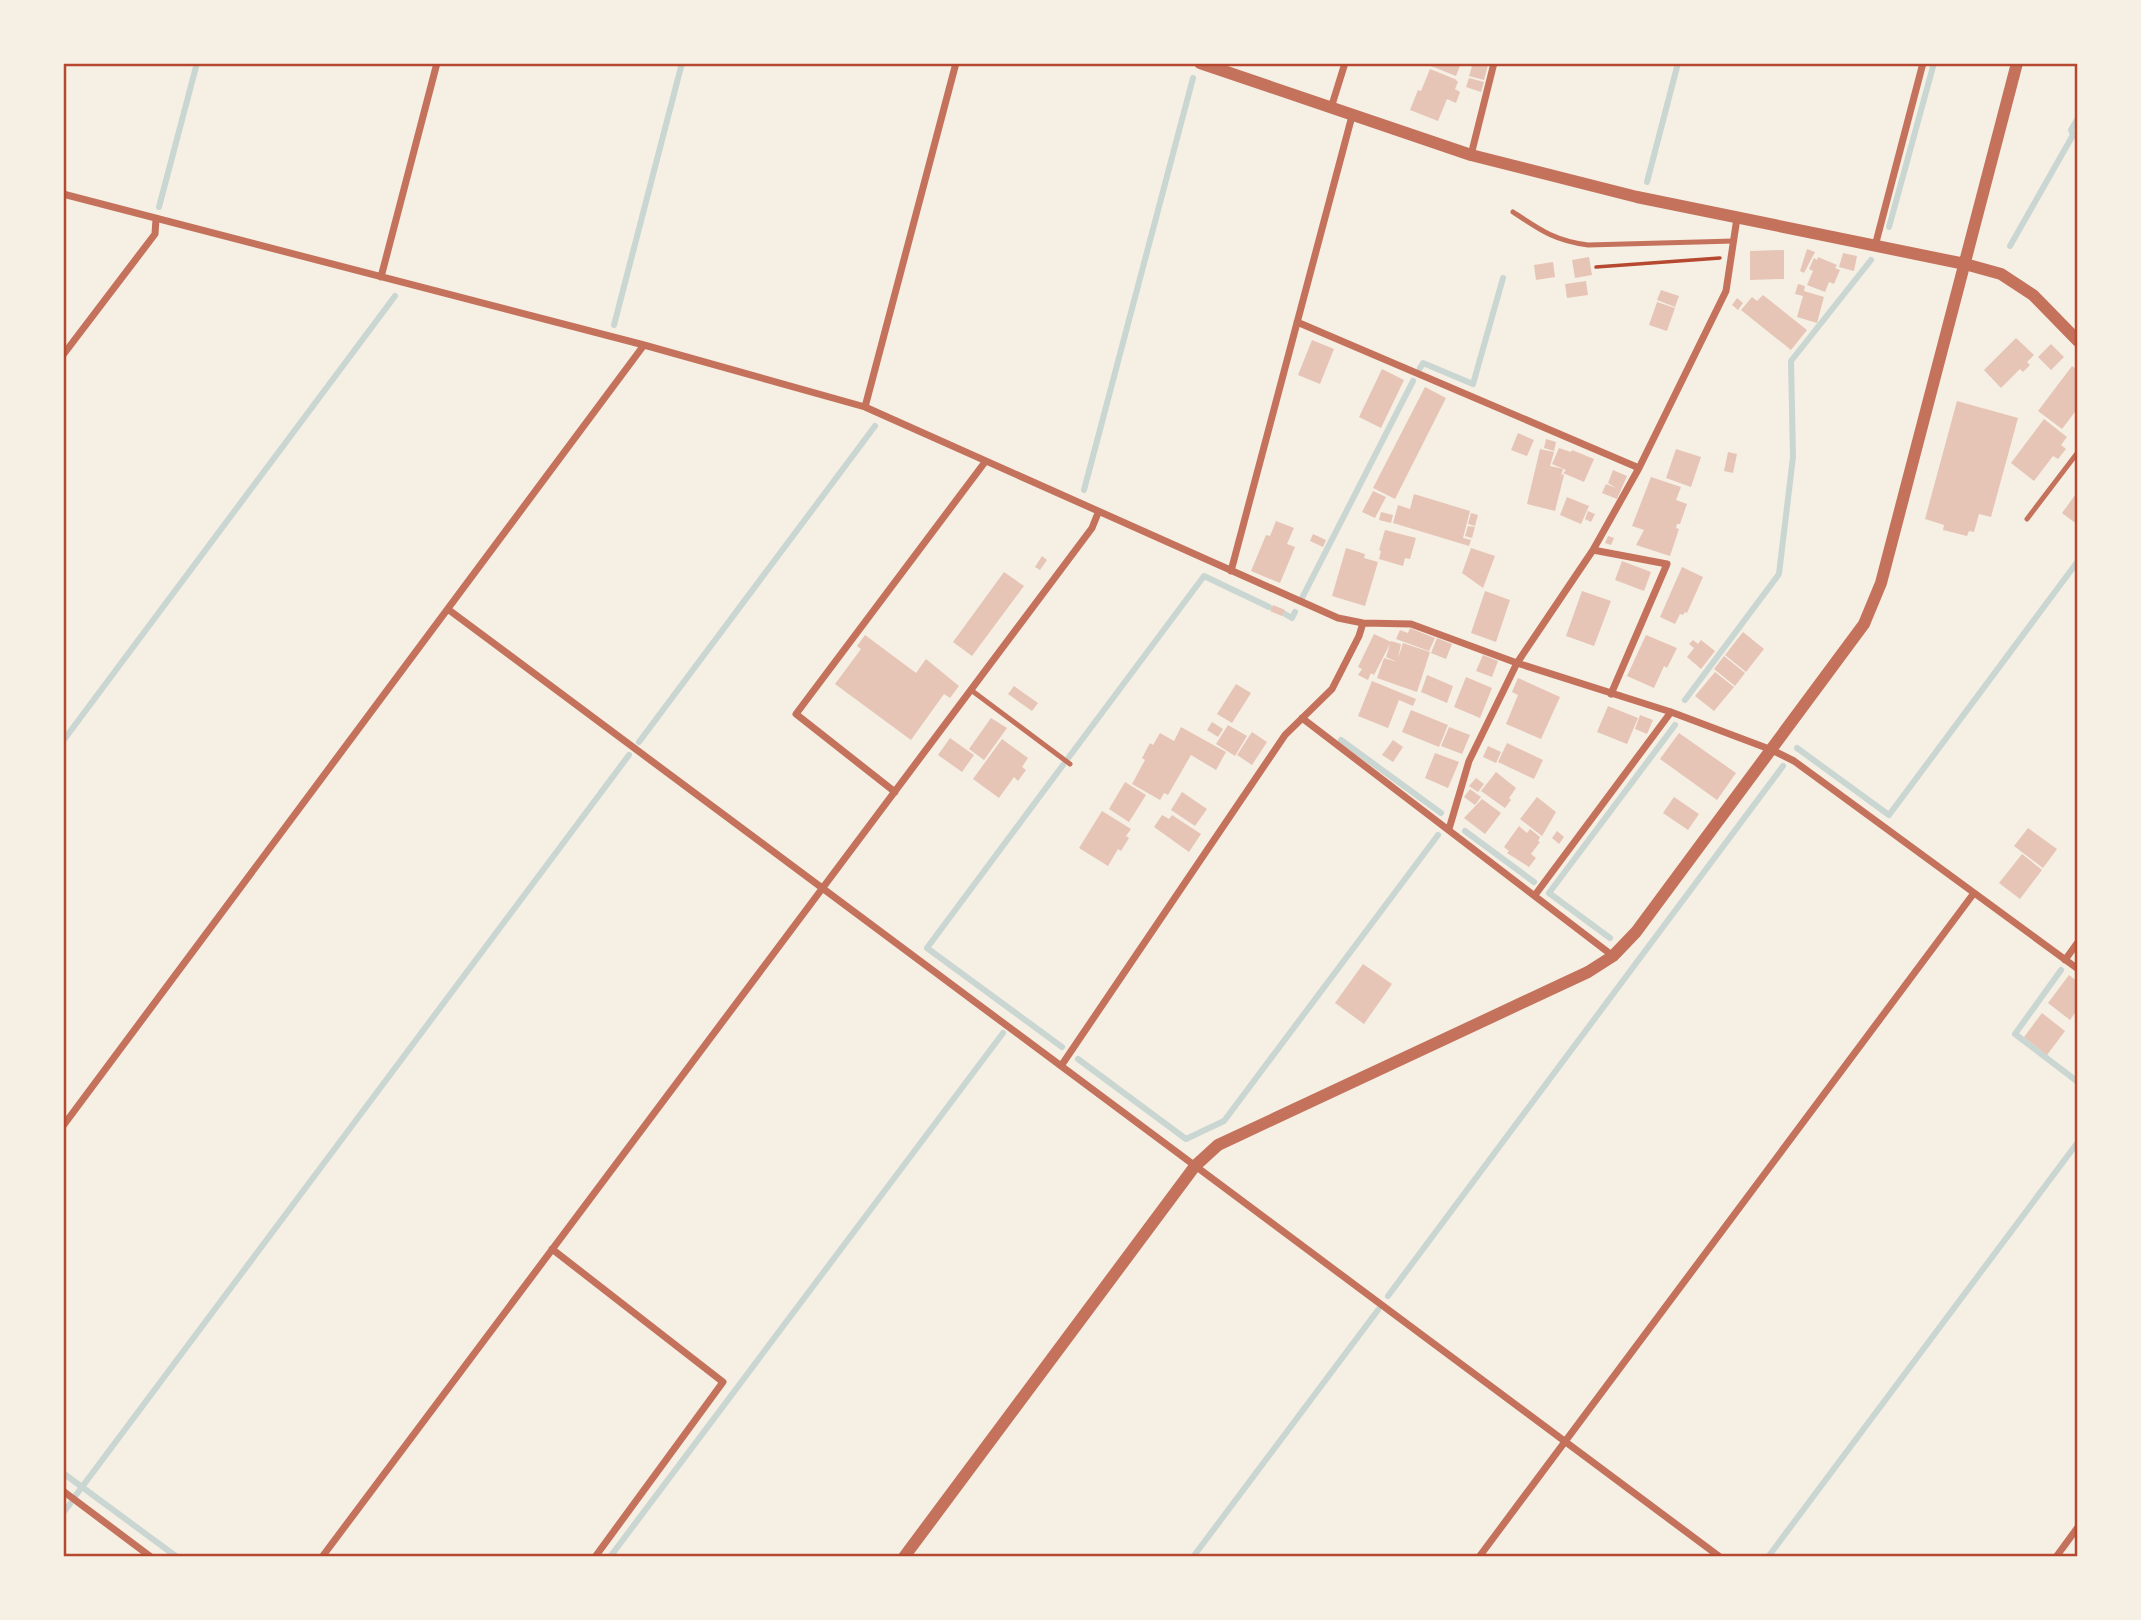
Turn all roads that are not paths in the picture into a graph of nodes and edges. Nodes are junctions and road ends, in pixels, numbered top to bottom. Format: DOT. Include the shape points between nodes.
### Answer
graph roads {
  1 [pos="437,63"];
  2 [pos="956,63"];
  3 [pos="1200,63"];
  4 [pos="1345,63"];
  5 [pos="1494,63"];
  6 [pos="1923,63"];
  7 [pos="2017,63"];
  8 [pos="1331,108"];
  9 [pos="1352,116"];
  10 [pos="1471,155"];
  11 [pos="63,194"];
  12 [pos="1513,212"];
  13 [pos="1737,218"];
  14 [pos="156,219"];
  15 [pos="1734,241"];
  16 [pos="1875,246"];
  17 [pos="1965,264"];
  18 [pos="381,277"];
  19 [pos="1297,322"];
  20 [pos="2078,341"];
  21 [pos="644,345"];
  22 [pos="63,355"];
  23 [pos="865,407"];
  24 [pos="2078,452"];
  25 [pos="985,462"];
  26 [pos="1639,468"];
  27 [pos="1098,513"];
  28 [pos="2027,519"];
  29 [pos="1592,550"];
  30 [pos="1231,571"];
  31 [pos="449,610"];
  32 [pos="1363,623"];
  33 [pos="1517,663"];
  34 [pos="971,690"];
  35 [pos="1611,694"];
  36 [pos="1671,712"];
  37 [pos="1302,718"];
  38 [pos="1772,750"];
  39 [pos="1070,764"];
  40 [pos="895,792"];
  41 [pos="1449,830"];
  42 [pos="822,888"];
  43 [pos="1974,893"];
  44 [pos="1535,895"];
  45 [pos="2078,942"];
  46 [pos="1613,956"];
  47 [pos="2065,960"];
  48 [pos="2078,969"];
  49 [pos="1061,1066"];
  50 [pos="63,1126"];
  51 [pos="1195,1166"];
  52 [pos="552,1250"];
  53 [pos="1566,1442"];
  54 [pos="63,1491"];
  55 [pos="2078,1527"];
  56 [pos="151,1557"];
  57 [pos="322,1557"];
  58 [pos="595,1557"];
  59 [pos="904,1557"];
  60 [pos="1479,1557"];
  61 [pos="1720,1557"];
  62 [pos="2056,1557"];
  1 -- 18 [label="street"];
  2 -- 23 [label="street"];
  3 -- 8 [label="street"];
  4 -- 8 [label="street"];
  5 -- 10 [label="street"];
  6 -- 16 [label="street"];
  7 -- 17 [label="street"];
  8 -- 9 [label="street"];
  9 -- 10 [label="street"];
  9 -- 19 [label="street"];
  10 -- 13 [label="street"];
  11 -- 14 [label="street"];
  12 -- 15 [label="lane" via="1565,242"];
  13 -- 15 [label="street"];
  13 -- 16 [label="street"];
  14 -- 18 [label="street"];
  14 -- 22 [label="street" via="155,234"];
  15 -- 26 [label="street" via="1726,291"];
  16 -- 17 [label="street"];
  17 -- 20 [label="street" via="2001,274 2033,295"];
  17 -- 38 [label="street" via="1881,583 1864,624"];
  18 -- 21 [label="street"];
  19 -- 26 [label="street"];
  19 -- 30 [label="street"];
  21 -- 23 [label="street"];
  21 -- 31 [label="street"];
  23 -- 25 [label="street"];
  24 -- 28 [label="lane"];
  25 -- 27 [label="street"];
  25 -- 40 [label="street" via="796,714"];
  26 -- 29 [label="street"];
  27 -- 30 [label="street"];
  27 -- 34 [label="street"];
  29 -- 33 [label="street"];
  29 -- 35 [label="street" via="1667,564"];
  30 -- 32 [label="street" via="1338,618"];
  31 -- 42 [label="street"];
  31 -- 50 [label="street"];
  32 -- 33 [label="street" via="1412,624"];
  32 -- 37 [label="street" via="1332,689"];
  33 -- 35 [label="street"];
  33 -- 41 [label="street" via="1469,761"];
  34 -- 39 [label="lane"];
  34 -- 40 [label="street"];
  35 -- 36 [label="street"];
  36 -- 38 [label="street"];
  36 -- 44 [label="street"];
  37 -- 41 [label="street"];
  37 -- 49 [label="street" via="1285,735"];
  38 -- 43 [label="street" via="1794,761"];
  38 -- 46 [label="street" via="1636,932"];
  40 -- 42 [label="street"];
  41 -- 44 [label="street"];
  42 -- 49 [label="street"];
  42 -- 52 [label="street"];
  43 -- 47 [label="street"];
  43 -- 53 [label="street"];
  44 -- 46 [label="street"];
  45 -- 47 [label="street"];
  46 -- 51 [label="street" via="1588,972 1217,1145"];
  47 -- 48 [label="street"];
  49 -- 51 [label="street"];
  51 -- 53 [label="street"];
  51 -- 59 [label="street"];
  52 -- 57 [label="street"];
  52 -- 58 [label="street" via="723,1382"];
  53 -- 60 [label="street"];
  53 -- 61 [label="street"];
  54 -- 56 [label="street"];
  55 -- 62 [label="street"];
}
